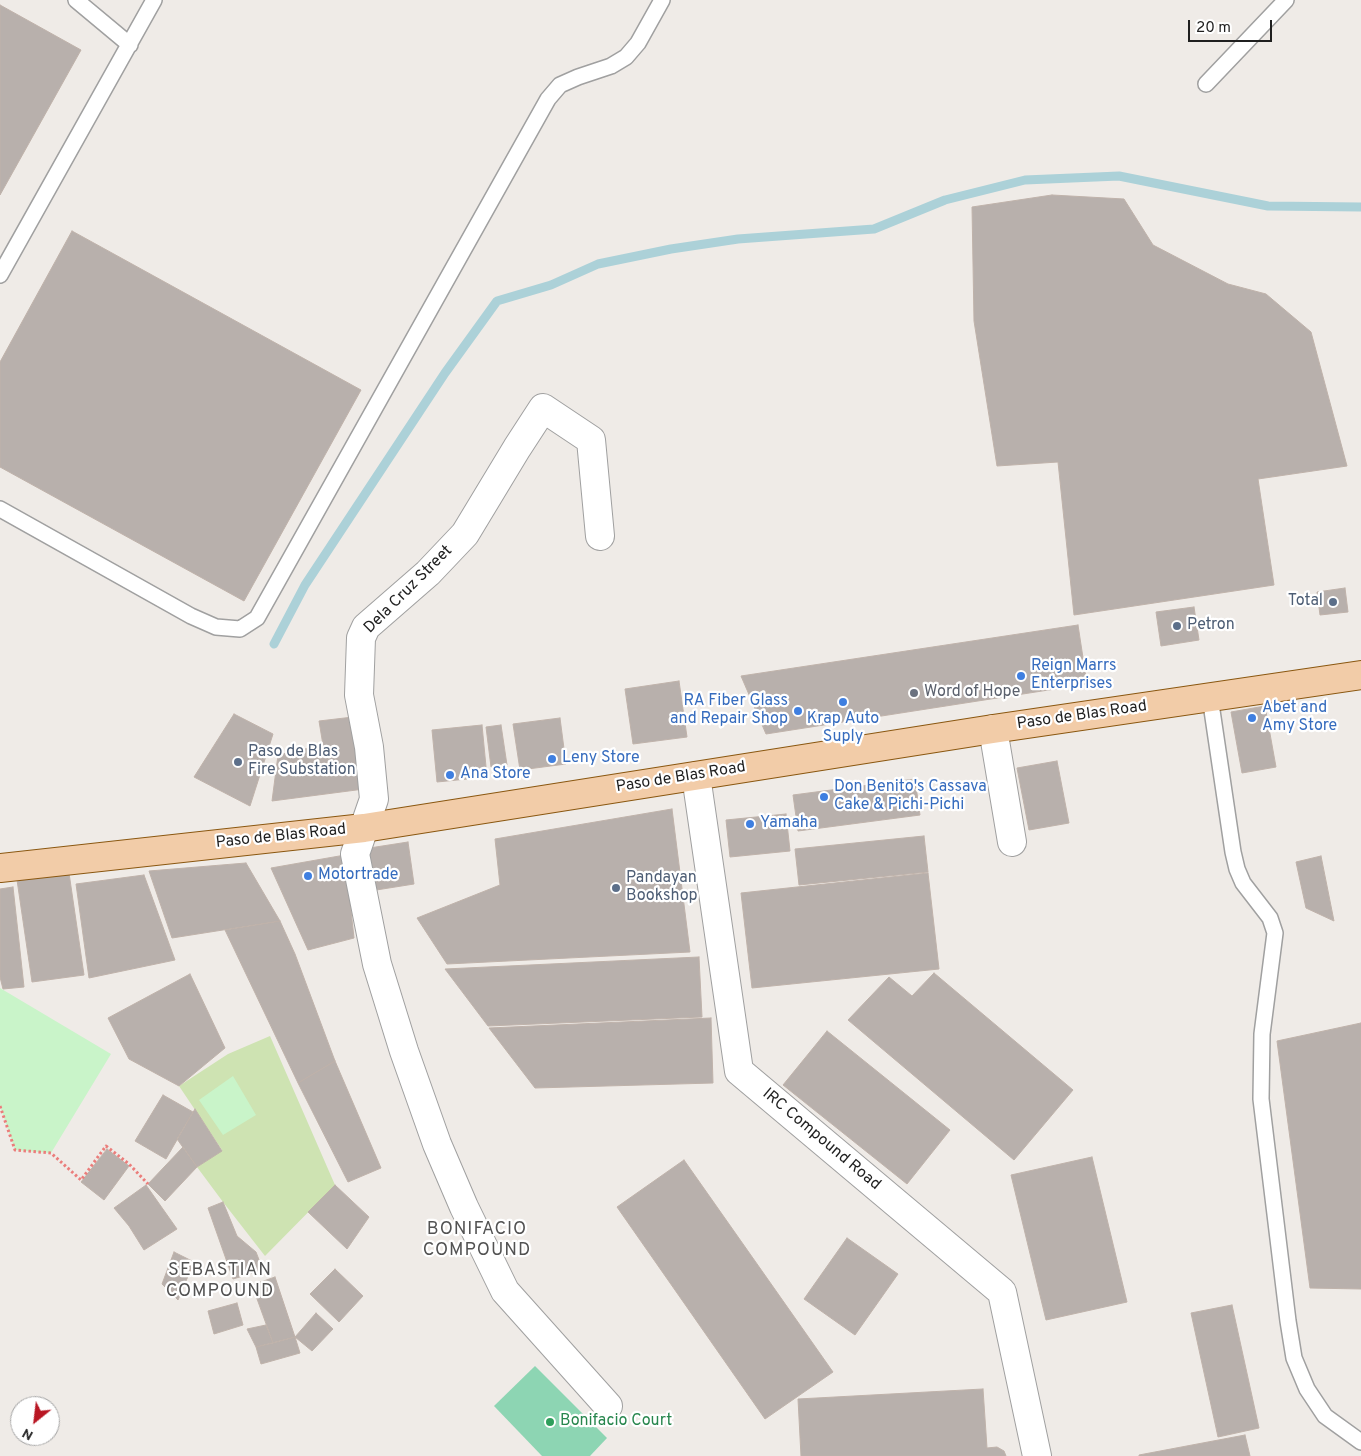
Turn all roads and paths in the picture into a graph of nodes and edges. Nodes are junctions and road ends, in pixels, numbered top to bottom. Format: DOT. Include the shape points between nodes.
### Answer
graph roads {
  1 [pos="76,0"];
  2 [pos="154,0"];
  3 [pos="662,0"];
  4 [pos="1286,0"];
  5 [pos="130,45"];
  6 [pos="1206,84"];
  7 [pos="0,276"];
  8 [pos="0,509"];
  9 [pos="600,536"];
  10 [pos="1361,675"];
  11 [pos="1210,697"];
  12 [pos="993,729"];
  13 [pos="696,776"];
  14 [pos="364,828"];
  15 [pos="1012,842"];
  16 [pos="0,868"];
  17 [pos="0,1106"];
  18 [pos="148,1184"];
  19 [pos="608,1406"];
  20 [pos="1361,1442"];
  21 [pos="1036,1456"];
  1 -- 5 [label="lane"];
  2 -- 5 [label="lane"];
  3 -- 8 [label="lane" via="626,58 560,85 548,99 257,618 240,629 216,628"];
  4 -- 6 [label="lane"];
  5 -- 7 [label="lane"];
  9 -- 14 [label="street, Dela Cruz Street" via="591,440 544,408 465,534 428,573 366,627 361,638 359,696 369,747 374,799"];
  10 -- 11 [label="main road, Paso de Blas Road"];
  11 -- 12 [label="main road, Paso de Blas Road"];
  11 -- 20 [label="lane" via="1237,868 1244,884 1270,918 1275,933 1262,1034 1261,1100 1294,1358 1307,1389 1326,1416"];
  12 -- 13 [label="main road, Paso de Blas Road"];
  12 -- 15 [label="street"];
  13 -- 14 [label="main road, Paso de Blas Road"];
  13 -- 21 [label="street, IRC Compound Road" via="739,1071 1002,1292"];
  14 -- 16 [label="main road, Paso de Blas Road"];
  14 -- 19 [label="street" via="355,854 377,964 437,1144 505,1291"];
  17 -- 18 [label="path" via="15,1150 51,1153 81,1180 106,1146"];
}
